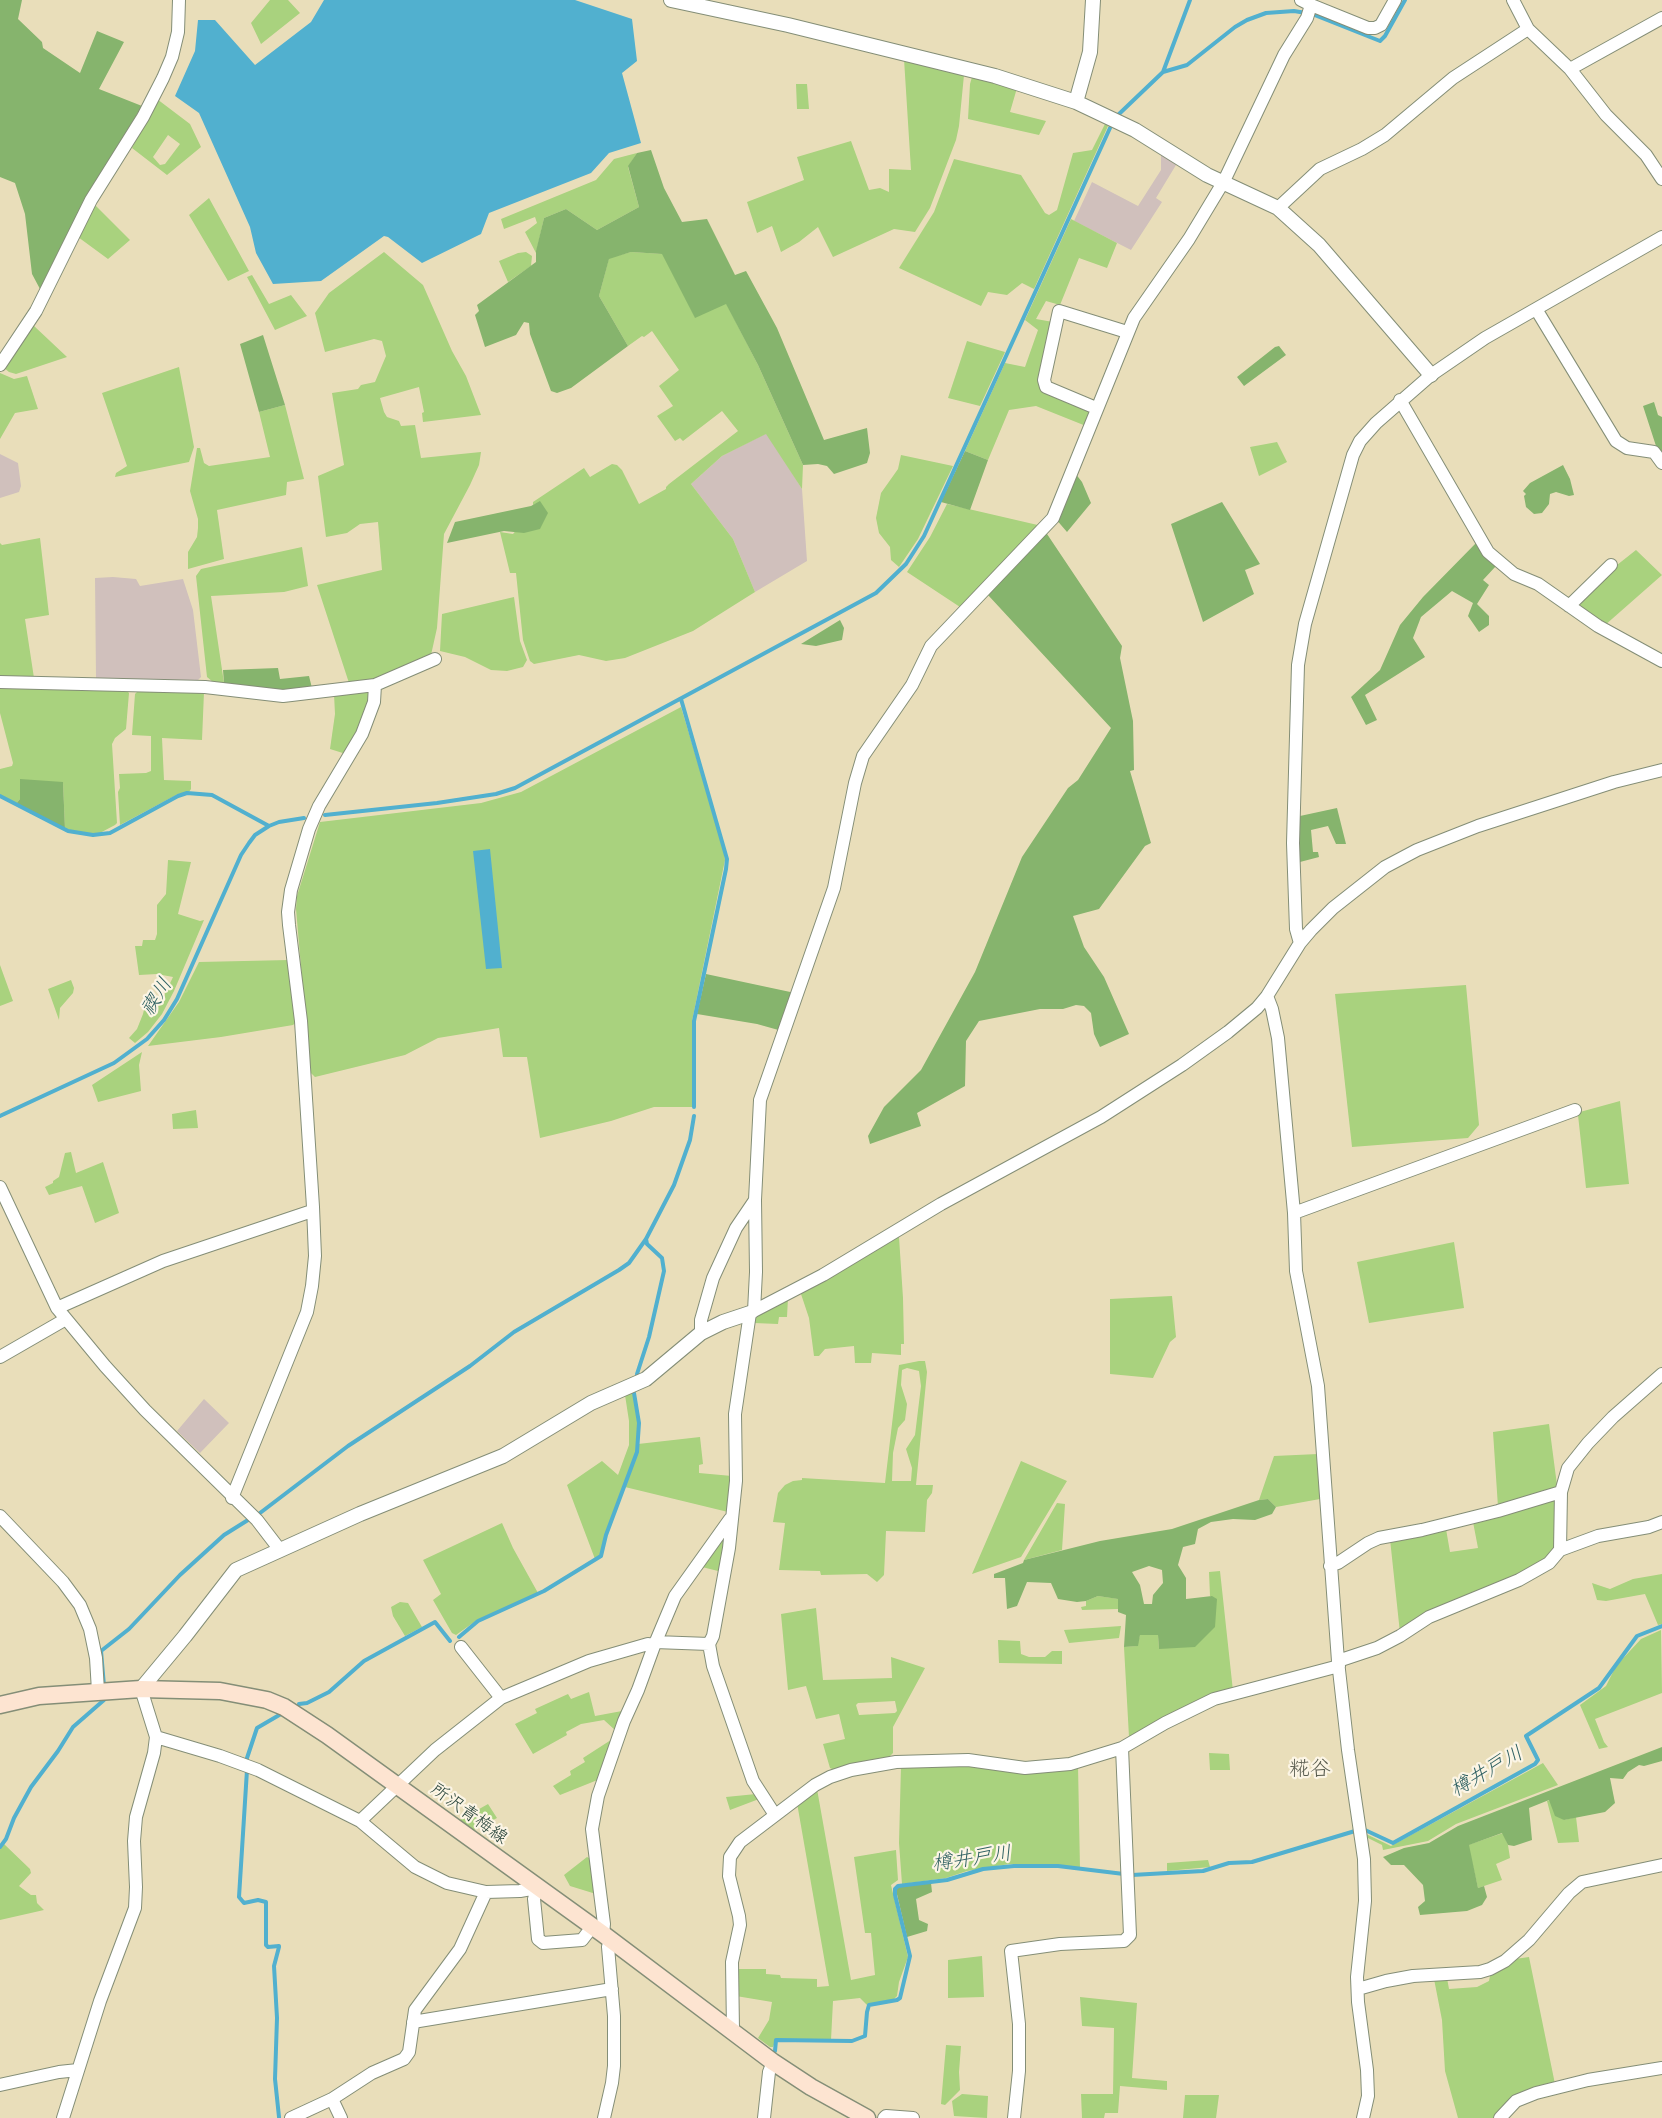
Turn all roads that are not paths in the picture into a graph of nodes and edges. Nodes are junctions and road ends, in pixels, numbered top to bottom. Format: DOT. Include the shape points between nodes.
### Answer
graph roads {
  1 [pos="179,0"];
  2 [pos="671,0"];
  3 [pos="1093,0"];
  4 [pos="1395,0"];
  5 [pos="1513,0"];
  6 [pos="1306,2"];
  7 [pos="1662,18"];
  8 [pos="1528,29"];
  9 [pos="1570,69"];
  10 [pos="1076,102"];
  11 [pos="1662,179"];
  12 [pos="1224,182"];
  13 [pos="1278,208"];
  14 [pos="1662,238"];
  15 [pos="1536,309"];
  16 [pos="1127,332"];
  17 [pos="0,364"];
  18 [pos="1431,375"];
  19 [pos="1400,400"];
  20 [pos="1096,408"];
  21 [pos="1662,463"];
  22 [pos="1611,565"];
  23 [pos="1569,606"];
  24 [pos="435,659"];
  25 [pos="1662,661"];
  26 [pos="0,682"];
  27 [pos="375,685"];
  28 [pos="1662,770"];
  29 [pos="1299,943"];
  30 [pos="1267,996"];
  31 [pos="1575,1110"];
  32 [pos="0,1187"];
  33 [pos="755,1200"];
  34 [pos="312,1211"];
  35 [pos="1294,1213"];
  36 [pos="57,1308"];
  37 [pos="752,1312"];
  38 [pos="66,1319"];
  39 [pos="701,1333"];
  40 [pos="0,1357"];
  41 [pos="1662,1374"];
  42 [pos="1561,1492"];
  43 [pos="232,1498"];
  44 [pos="0,1516"];
  45 [pos="730,1519"];
  46 [pos="1662,1522"];
  47 [pos="280,1550"];
  48 [pos="1560,1550"];
  49 [pos="1330,1566"];
  50 [pos="655,1644"];
  51 [pos="709,1644"];
  52 [pos="461,1647"];
  53 [pos="1338,1664"];
  54 [pos="141,1689"];
  55 [pos="103,1691"];
  56 [pos="501,1698"];
  57 [pos="0,1706"];
  58 [pos="156,1737"];
  59 [pos="1122,1748"];
  60 [pos="396,1785"];
  61 [pos="775,1815"];
  62 [pos="360,1821"];
  63 [pos="1662,1865"];
  64 [pos="537,1888"];
  65 [pos="486,1892"];
  66 [pos="601,1933"];
  67 [pos="612,1989"];
  68 [pos="1358,1989"];
  69 [pos="413,2022"];
  70 [pos="733,2030"];
  71 [pos="773,2062"];
  72 [pos="1662,2068"];
  73 [pos="78,2070"];
  74 [pos="0,2085"];
  75 [pos="332,2099"];
  76 [pos="63,2118"];
  77 [pos="291,2118"];
  78 [pos="341,2118"];
  79 [pos="604,2118"];
  80 [pos="764,2118"];
  81 [pos="867,2118"];
  82 [pos="884,2118"];
  83 [pos="913,2118"];
  84 [pos="1014,2118"];
  85 [pos="1363,2118"];
  86 [pos="1500,2118"];
  1 -- 17 [label="street" via="178,32 163,78 91,201 36,311"];
  2 -- 10 [label="street" via="908,54"];
  3 -- 10 [label="street" via="1090,52"];
  4 -- 6 [label="street" via="1381,25 1375,28"];
  5 -- 8 [label="street"];
  6 -- 12 [label="street" via="1307,18 1284,55"];
  7 -- 9 [label="street"];
  8 -- 9 [label="street"];
  8 -- 13 [label="street" via="1453,78 1385,135 1320,169"];
  9 -- 11 [label="street" via="1606,115 1646,154"];
  10 -- 12 [label="street" via="1135,130"];
  12 -- 13 [label="street"];
  12 -- 16 [label="street"];
  13 -- 18 [label="street" via="1319,245"];
  14 -- 15 [label="street"];
  15 -- 18 [label="street"];
  15 -- 21 [label="street" via="1616,441 1627,448 1654,452"];
  16 -- 20 [label="street"];
  16 -- 20 [label="street" via="1059,310 1046,387"];
  18 -- 19 [label="street"];
  19 -- 23 [label="street" via="1488,552 1514,574 1538,584"];
  19 -- 29 [label="street" via="1360,441 1353,454 1299,654 1293,843"];
  20 -- 33 [label="street" via="1053,518 931,646 912,685 863,756 834,888 760,1100"];
  22 -- 23 [label="street"];
  23 -- 25 [label="street"];
  24 -- 27 [label="street"];
  26 -- 27 [label="street" via="205,687 283,696"];
  27 -- 34 [label="street" via="374,702 362,734 309,829 290,900"];
  28 -- 29 [label="street" via="1478,826 1417,850 1385,867 1348,896"];
  29 -- 30 [label="street"];
  30 -- 35 [label="street" via="1278,1038"];
  30 -- 37 [label="street" via="1228,1032 1101,1117"];
  31 -- 35 [label="street"];
  32 -- 36 [label="street"];
  33 -- 37 [label="street"];
  33 -- 39 [label="street" via="736,1228 713,1278"];
  34 -- 36 [label="street" via="163,1261"];
  34 -- 43 [label="street" via="315,1256 307,1312"];
  35 -- 49 [label="street" via="1296,1271 1321,1416"];
  36 -- 38 [label="street"];
  37 -- 39 [label="street"];
  37 -- 45 [label="street" via="735,1414 736,1481"];
  38 -- 40 [label="street"];
  38 -- 43 [label="street" via="145,1410"];
  39 -- 47 [label="street" via="646,1379 591,1403 503,1456"];
  41 -- 42 [label="street" via="1613,1417 1575,1458"];
  42 -- 48 [label="street"];
  42 -- 49 [label="street" via="1379,1538"];
  43 -- 47 [label="street" via="257,1520"];
  44 -- 55 [label="street" via="80,1605 90,1629"];
  45 -- 50 [label="street" via="675,1596"];
  45 -- 51 [label="street" via="729,1548"];
  46 -- 48 [label="street" via="1598,1536"];
  47 -- 54 [label="street" via="236,1570"];
  48 -- 53 [label="street" via="1549,1563 1519,1580 1429,1617 1377,1648"];
  49 -- 53 [label="street"];
  50 -- 51 [label="street"];
  50 -- 56 [label="street" via="590,1661"];
  50 -- 66 [label="street" via="595,1808 592,1829"];
  51 -- 61 [label="street" via="753,1781"];
  52 -- 56 [label="street"];
  53 -- 59 [label="street" via="1214,1699"];
  53 -- 68 [label="street" via="1366,1882"];
  54 -- 55 [label="main road, 所沢青梅線"];
  54 -- 58 [label="street"];
  54 -- 60 [label="main road, 所沢青梅線" via="220,1691 267,1700 327,1735"];
  55 -- 57 [label="main road, 所沢青梅線" via="39,1696"];
  56 -- 60 [label="street"];
  58 -- 62 [label="street" via="258,1770"];
  58 -- 73 [label="street" via="136,1817 135,1908"];
  59 -- 61 [label="street" via="1042,1768 955,1760 875,1765 830,1777"];
  59 -- 84 [label="street" via="1130,1935 1124,1941 1011,1951 1019,2024"];
  60 -- 62 [label="street"];
  60 -- 64 [label="main road, 所沢青梅線"];
  61 -- 70 [label="street" via="740,1842 730,1857 729,1876 740,1925 732,1962"];
  62 -- 65 [label="street" via="424,1873"];
  63 -- 68 [label="street" via="1582,1882 1529,1940 1490,1969 1413,1976"];
  64 -- 65 [label="street"];
  64 -- 66 [label="main road, 所沢青梅線"];
  64 -- 66 [label="street" via="534,1899 538,1939 543,1943 582,1940"];
  65 -- 69 [label="street" via="460,1949 415,2010"];
  66 -- 67 [label="street" via="608,1947"];
  66 -- 70 [label="main road, 所沢青梅線"];
  67 -- 69 [label="street"];
  67 -- 79 [label="street" via="614,2066"];
  68 -- 85 [label="street" via="1367,2070 1368,2096"];
  69 -- 75 [label="street" via="410,2052 404,2059"];
  70 -- 71 [label="main road, 所沢青梅線"];
  71 -- 80 [label="street"];
  71 -- 81 [label="main road, 所沢青梅線"];
  72 -- 86 [label="street" via="1536,2093 1516,2101"];
  73 -- 74 [label="street"];
  73 -- 76 [label="street"];
  75 -- 77 [label="street"];
  75 -- 78 [label="street"];
  82 -- 83 [label="street"];
}
